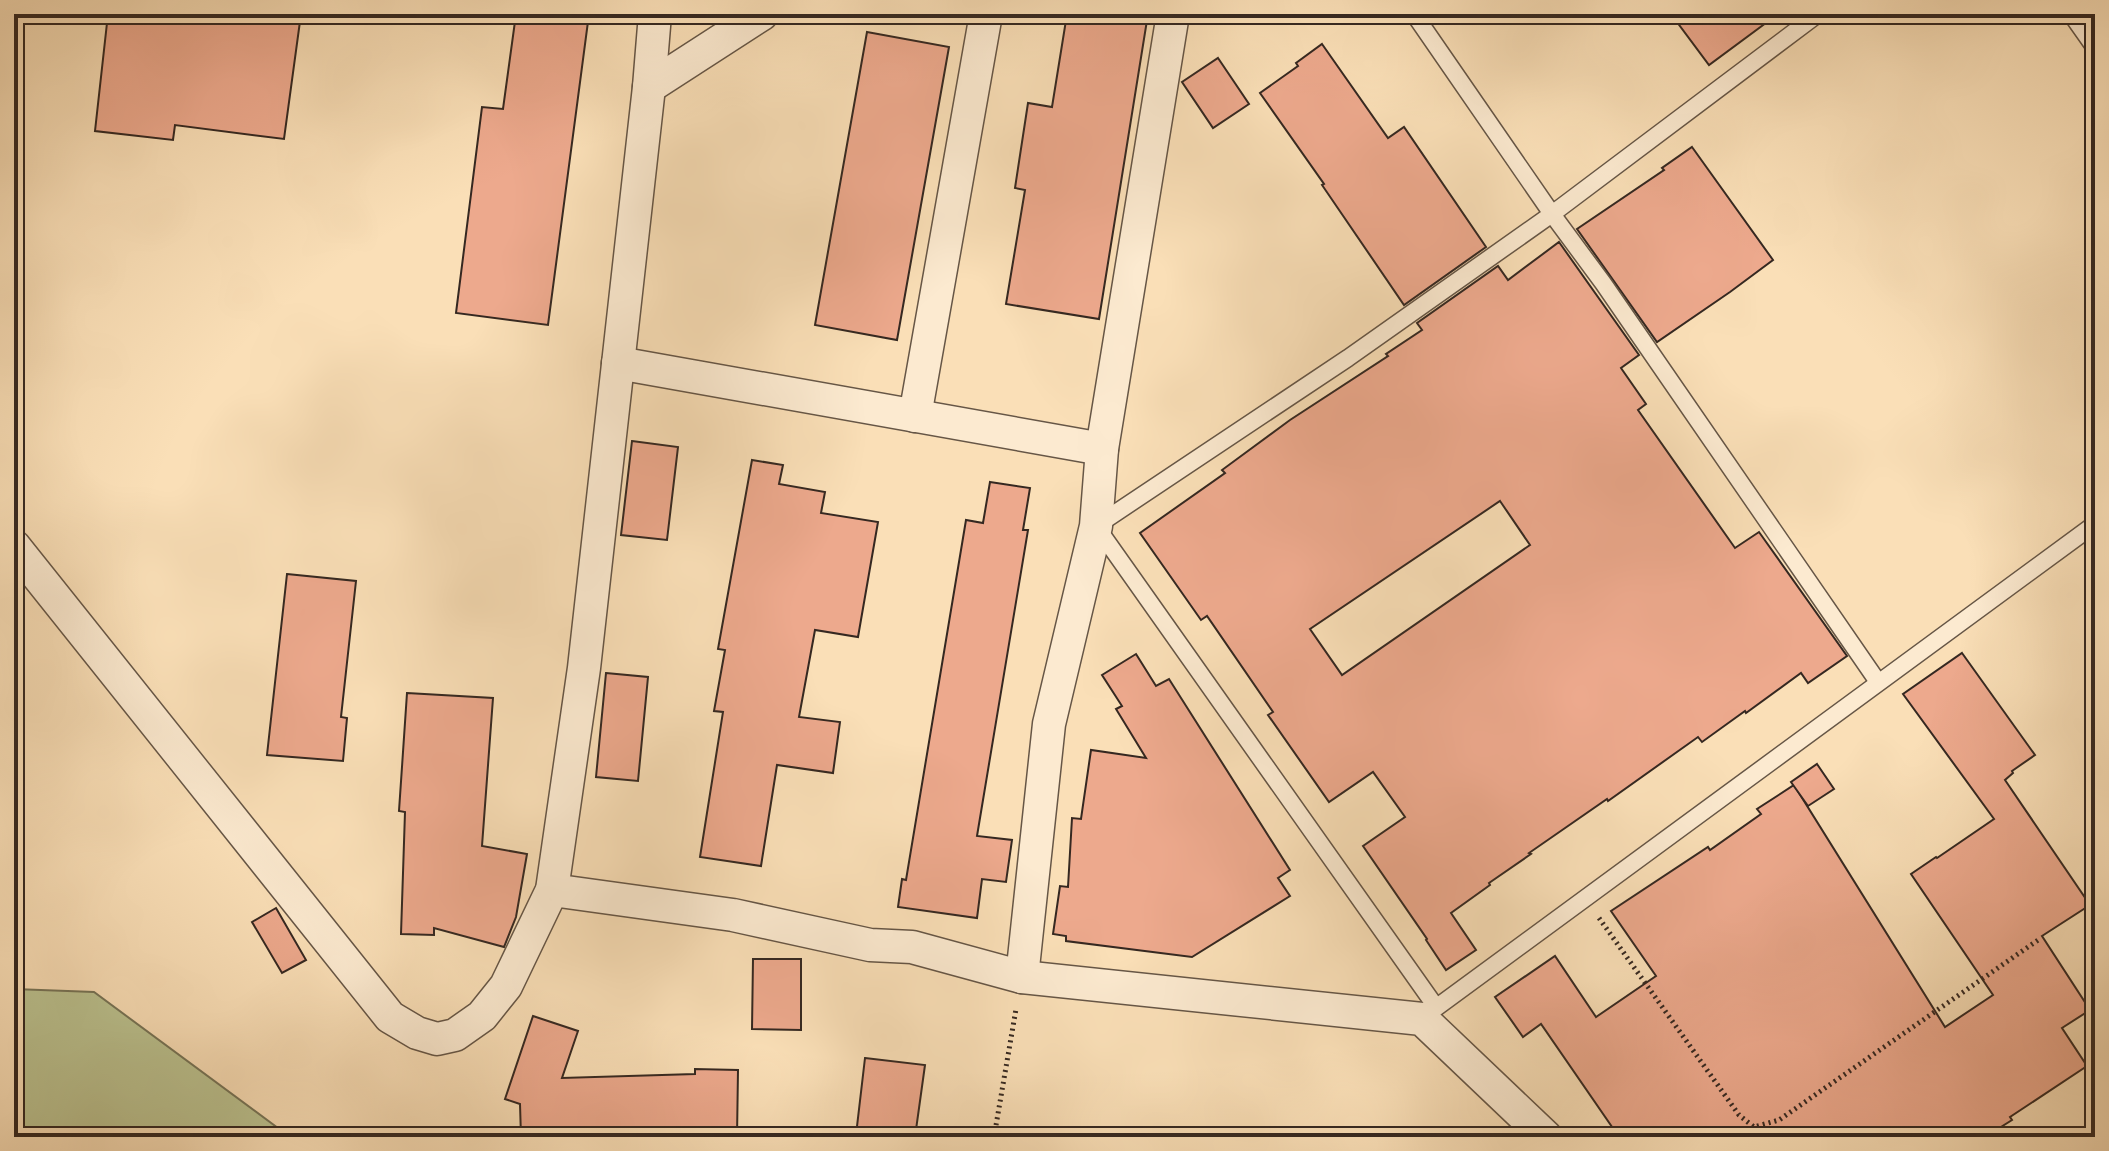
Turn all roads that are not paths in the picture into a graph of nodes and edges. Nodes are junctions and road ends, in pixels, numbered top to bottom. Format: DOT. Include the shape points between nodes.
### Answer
graph roads {
  1 [pos="655,14"];
  2 [pos="762,14"];
  3 [pos="986,14"];
  4 [pos="1173,14"];
  5 [pos="1414,14"];
  6 [pos="1818,14"];
  7 [pos="2071,14"];
  8 [pos="2095,48"];
  9 [pos="649,87"];
  10 [pos="1552,214"];
  11 [pos="618,363"];
  12 [pos="915,416"];
  13 [pos="1102,449"];
  14 [pos="2095,524"];
  15 [pos="1096,526"];
  16 [pos="14,546"];
  17 [pos="1878,682"];
  18 [pos="552,890"];
  19 [pos="1022,977"];
  20 [pos="1429,1013"];
  21 [pos="1546,1137"];
  1 -- 9 [label="street"];
  2 -- 9 [label="street"];
  3 -- 12 [label="street"];
  4 -- 13 [label="street"];
  5 -- 10 [label="lane"];
  6 -- 10 [label="lane"];
  7 -- 8 [label="lane"];
  9 -- 11 [label="street"];
  10 -- 15 [label="lane"];
  10 -- 17 [label="lane"];
  11 -- 12 [label="street"];
  11 -- 18 [label="street" via="584,668"];
  12 -- 13 [label="street"];
  13 -- 15 [label="street"];
  14 -- 17 [label="lane"];
  15 -- 19 [label="street" via="1049,724"];
  15 -- 20 [label="lane"];
  16 -- 18 [label="street" via="390,1017 437,1039 455,1035 482,1016 506,986"];
  17 -- 20 [label="lane"];
  18 -- 19 [label="street" via="733,915 870,945 912,947"];
  19 -- 20 [label="street"];
  20 -- 21 [label="street"];
}
